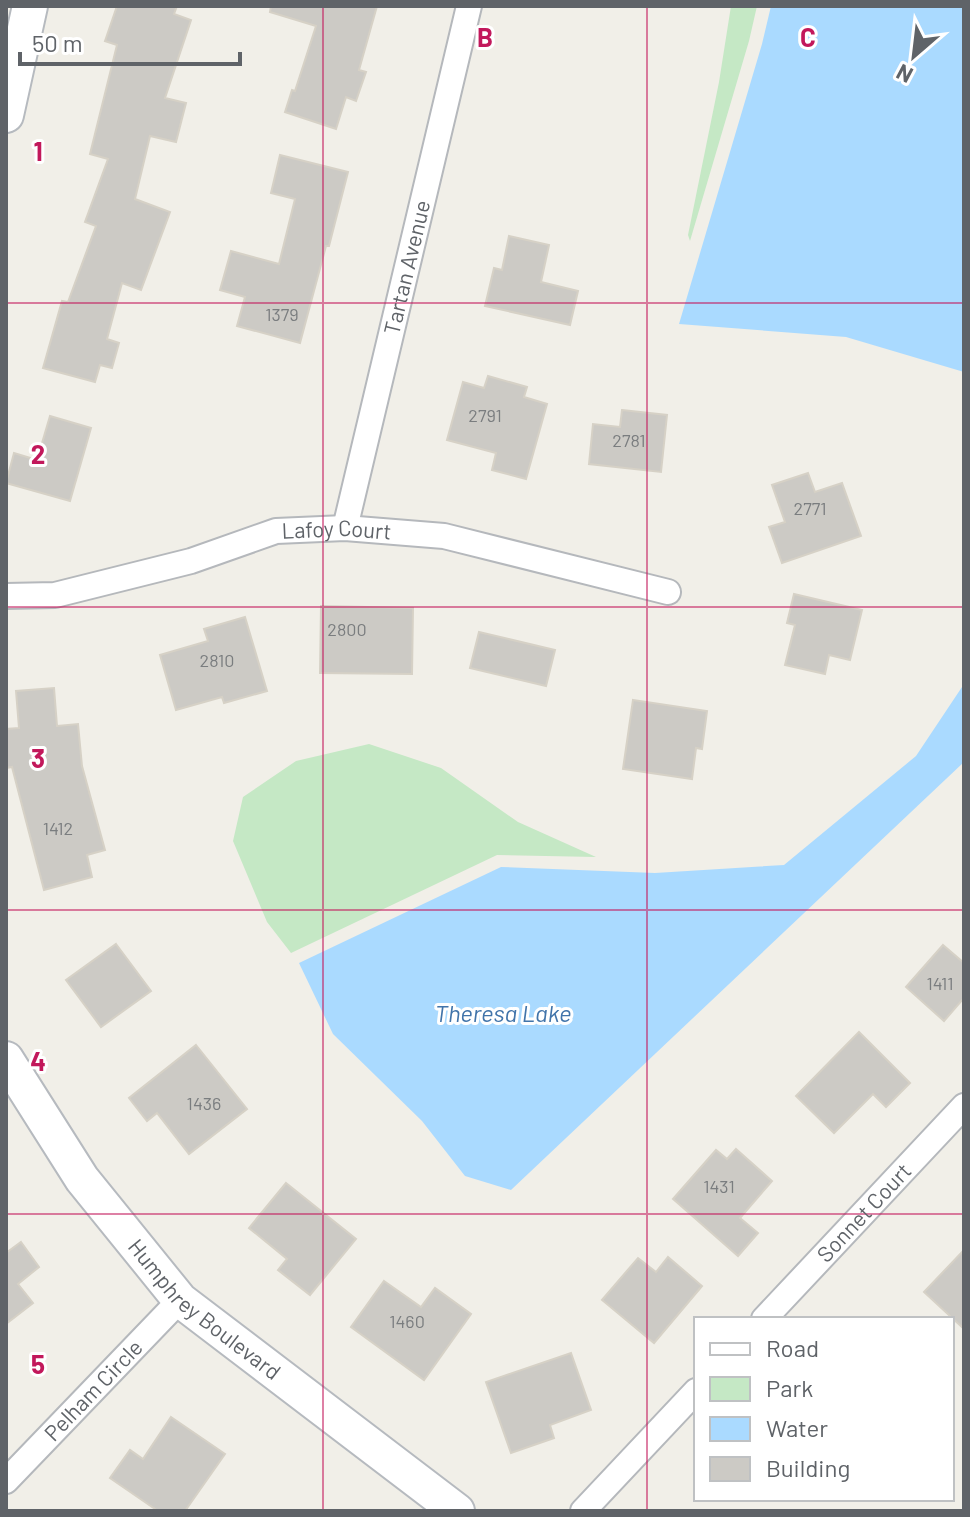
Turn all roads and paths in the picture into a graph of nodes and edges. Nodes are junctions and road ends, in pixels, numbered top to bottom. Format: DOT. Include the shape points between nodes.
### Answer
graph roads {
  1 [pos="30,6"];
  2 [pos="469,6"];
  3 [pos="6,115"];
  4 [pos="345,528"];
  5 [pos="668,592"];
  6 [pos="6,596"];
  7 [pos="6,1059"];
  8 [pos="964,1106"];
  9 [pos="180,1300"];
  10 [pos="766,1317"];
  11 [pos="694,1393"];
  12 [pos="6,1481"];
  13 [pos="457,1511"];
  14 [pos="583,1511"];
  1 -- 3 [label="street"];
  2 -- 4 [label="street, Tartan Avenue"];
  4 -- 5 [label="street, Lafoy Court" via="444,536"];
  4 -- 6 [label="street, Lafoy Court" via="276,531 191,561 55,595"];
  7 -- 9 [label="street, Humphrey Boulevard" via="82,1179"];
  8 -- 10 [label="street, Sonnet Court"];
  9 -- 12 [label="street, Pelham Circle"];
  9 -- 13 [label="street, Humphrey Boulevard"];
  11 -- 14 [label="street"];
}
